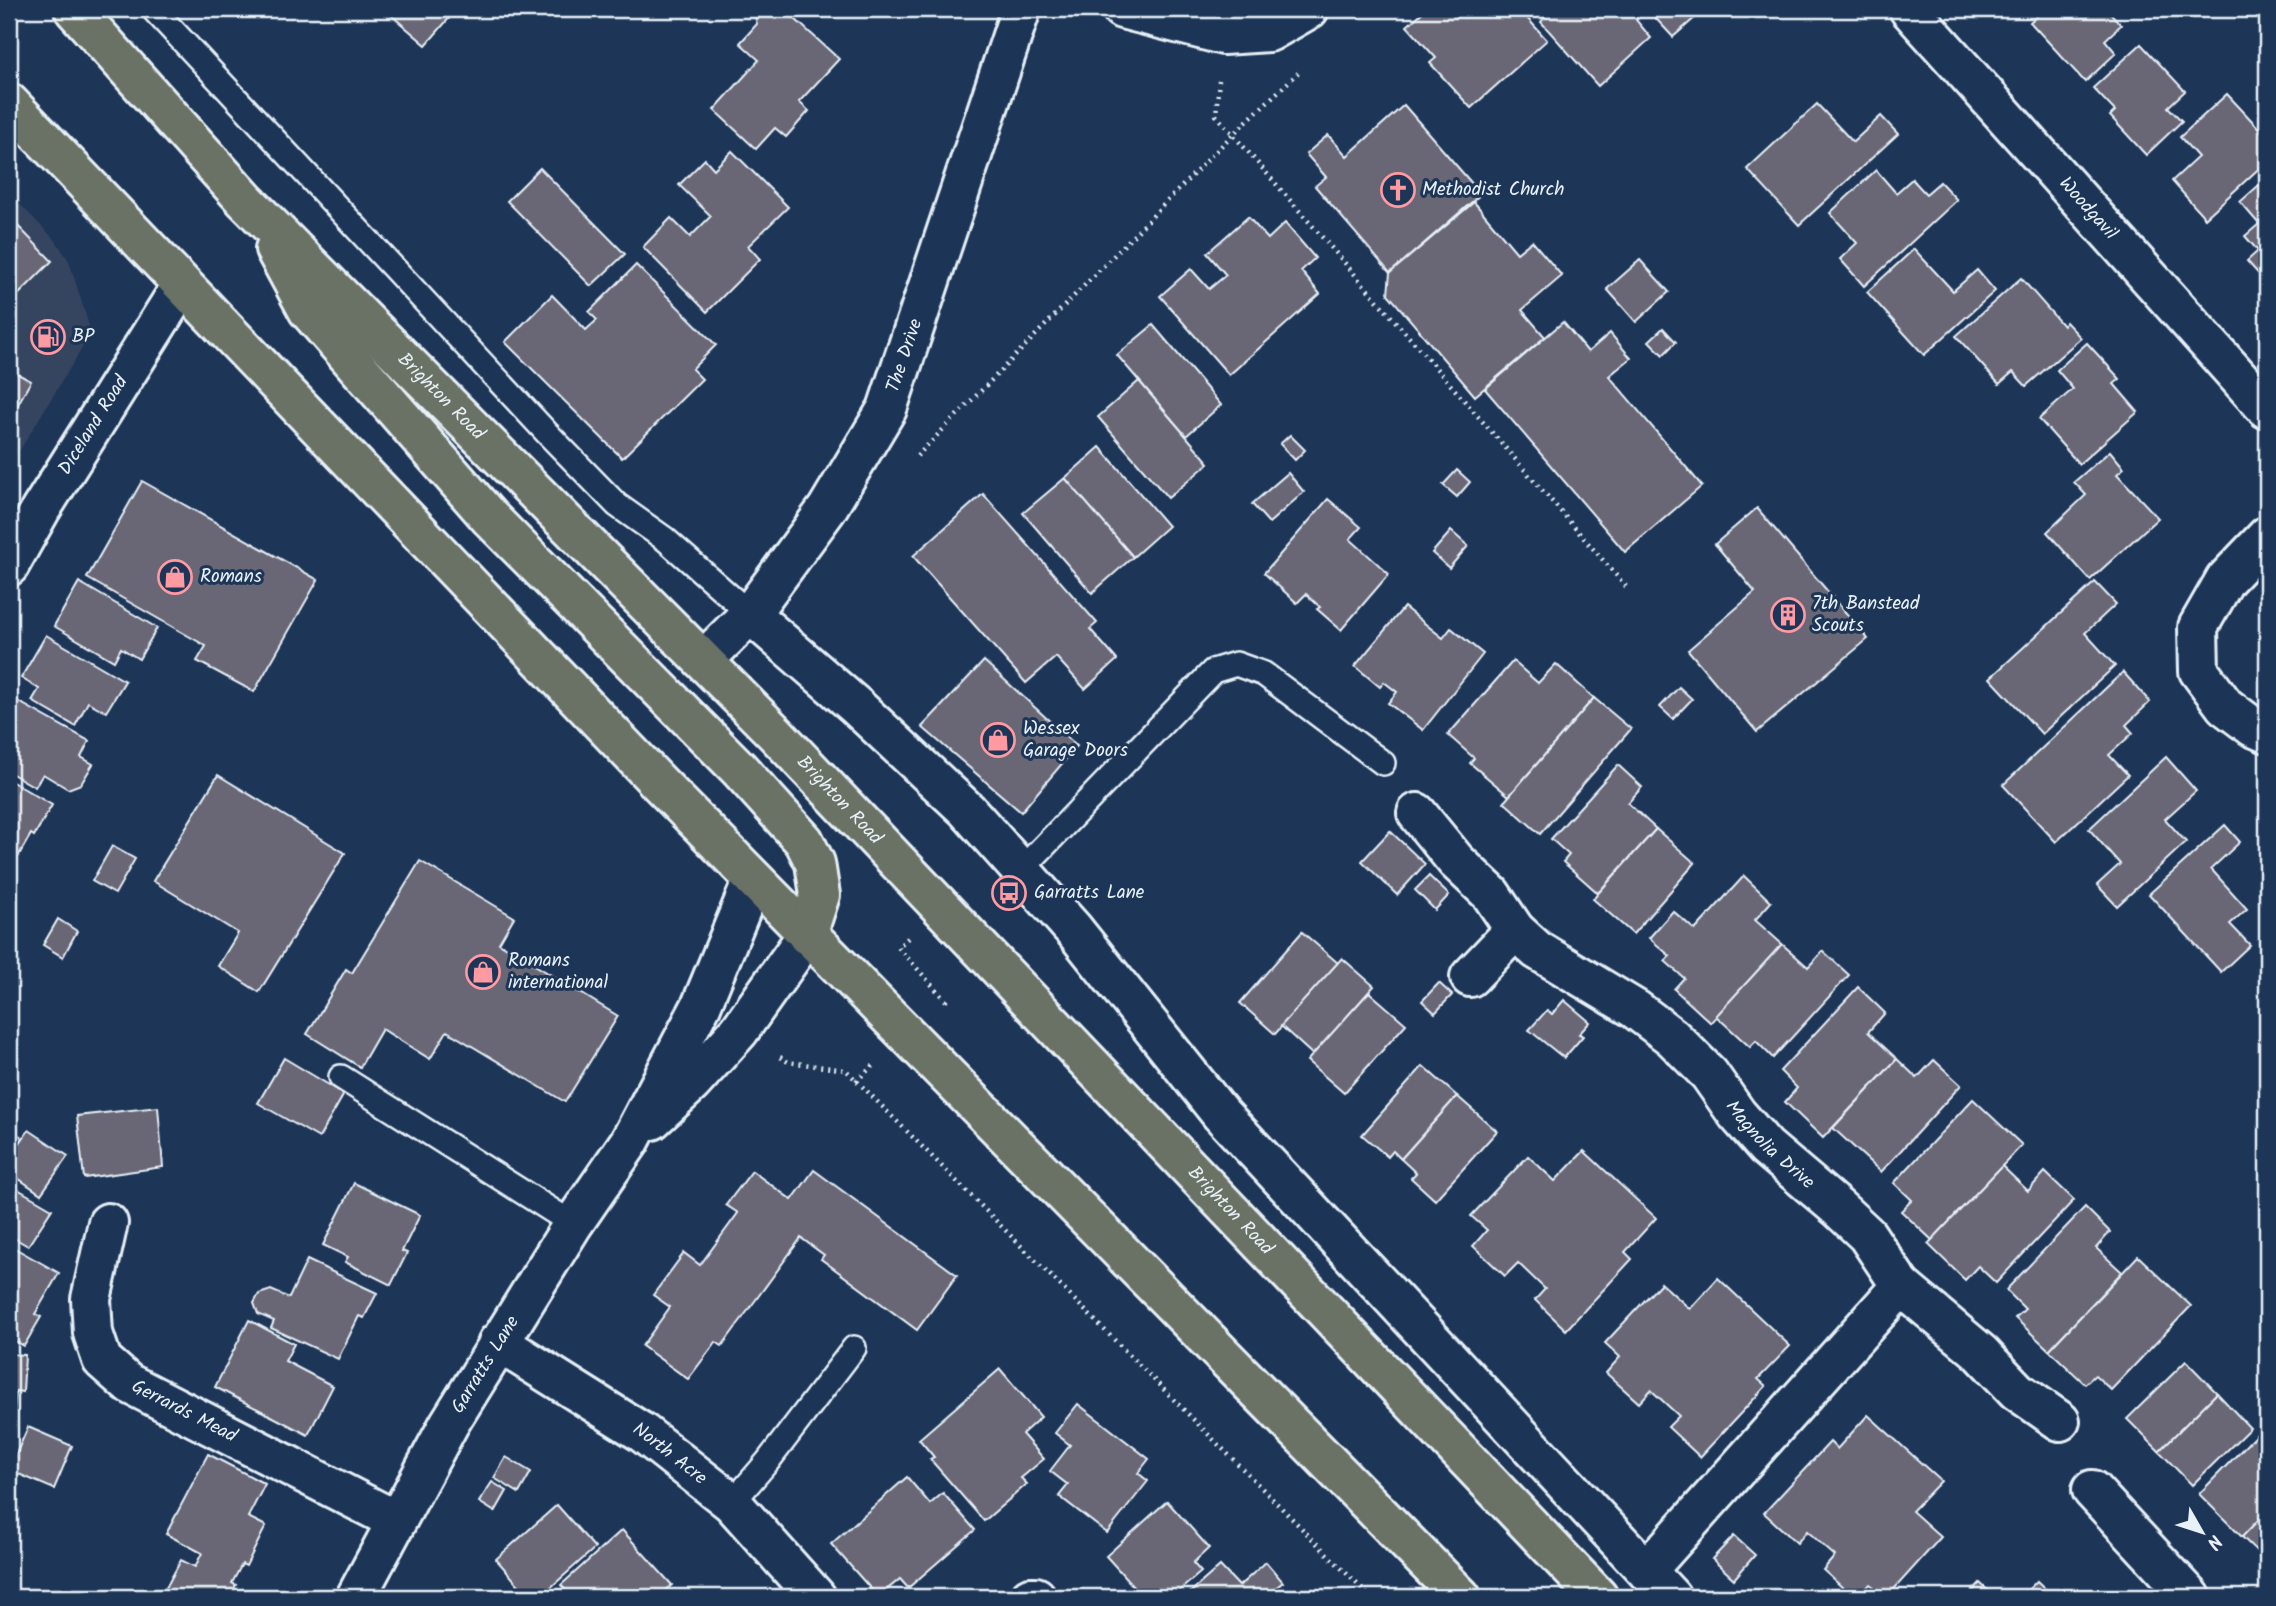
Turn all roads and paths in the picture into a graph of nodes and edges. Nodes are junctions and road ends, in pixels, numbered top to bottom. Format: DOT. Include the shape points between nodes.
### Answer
graph roads {
  1 [pos="74,9"];
  2 [pos="153,9"];
  3 [pos="1020,9"];
  4 [pos="1122,9"];
  5 [pos="1308,9"];
  6 [pos="1909,9"];
  7 [pos="1223,35"];
  8 [pos="1302,68"];
  9 [pos="9,103"];
  10 [pos="1233,134"];
  11 [pos="245,200"];
  12 [pos="182,285"];
  13 [pos="2267,409"];
  14 [pos="914,458"];
  15 [pos="2267,536"];
  16 [pos="9,566"];
  17 [pos="1629,590"];
  18 [pos="750,614"];
  19 [pos="704,660"];
  20 [pos="2267,733"];
  21 [pos="1383,763"];
  22 [pos="1417,813"];
  23 [pos="1021,870"];
  24 [pos="753,880"];
  25 [pos="1516,930"];
  26 [pos="807,934"];
  27 [pos="1470,977"];
  28 [pos="788,1062"];
  29 [pos="341,1077"];
  30 [pos="631,1141"];
  31 [pos="108,1223"];
  32 [pos="573,1224"];
  33 [pos="1901,1286"];
  34 [pos="498,1342"];
  35 [pos="854,1348"];
  36 [pos="2060,1421"];
  37 [pos="2092,1490"];
  38 [pos="732,1503"];
  39 [pos="395,1520"];
  40 [pos="1659,1584"];
  41 [pos="356,1597"];
  42 [pos="816,1597"];
  43 [pos="1030,1597"];
  44 [pos="1036,1597"];
  45 [pos="1370,1597"];
  46 [pos="1461,1597"];
  47 [pos="1598,1597"];
  48 [pos="2191,1597"];
  1 -- 11 [label="highway, Brighton Road"];
  2 -- 18 [label="lane" via="617,505 665,539"];
  3 -- 18 [label="street, The Drive" via="887,410 827,509"];
  4 -- 7 [label="street"];
  5 -- 7 [label="street" via="1269,32"];
  6 -- 13 [label="street, Woodgavil"];
  7 -- 10 [label="path" via="1216,115"];
  8 -- 10 [label="path"];
  9 -- 12 [label="highway"];
  10 -- 14 [label="path"];
  10 -- 17 [label="path"];
  11 -- 19 [label="highway, Brighton Road"];
  11 -- 26 [label="highway" via="308,310 488,517 739,769 804,841 815,863 820,895"];
  12 -- 16 [label="street, Diceland Road"];
  12 -- 24 [label="highway"];
  15 -- 20 [label="street" via="2225,580 2198,627 2199,671 2225,706"];
  18 -- 19 [label="street, The Drive"];
  18 -- 23 [label="street" via="967,810"];
  19 -- 47 [label="highway, Brighton Road"];
  21 -- 23 [label="lane" via="1264,674 1236,664 1213,671"];
  22 -- 25 [label="street, Magnolia Drive" via="1456,861 1491,894"];
  23 -- 40 [label="street" via="1220,1113"];
  24 -- 26 [label="highway"];
  24 -- 30 [label="street, Garratts Lane" via="701,1006"];
  25 -- 27 [label="street"];
  25 -- 33 [label="street, Magnolia Drive" via="1537,950 1672,1037 1709,1074 1766,1147 1867,1235"];
  26 -- 30 [label="street, Garratts Lane" via="739,1031"];
  26 -- 46 [label="highway"];
  28 -- 45 [label="path" via="845,1070"];
  29 -- 32 [label="lane"];
  30 -- 32 [label="street, Garratts Lane"];
  31 -- 39 [label="street, Gerrards Mead" via="91,1299 93,1333 102,1360 128,1383"];
  32 -- 34 [label="street, Garratts Lane"];
  33 -- 36 [label="street, Magnolia Drive" via="1981,1353 2017,1391"];
  33 -- 40 [label="street"];
  34 -- 38 [label="street, North Acre" via="643,1433"];
  34 -- 39 [label="street, Garratts Lane"];
  35 -- 38 [label="lane"];
  37 -- 48 [label="street"];
  38 -- 42 [label="street, North Acre"];
  39 -- 41 [label="street, Garratts Lane"];
  43 -- 44 [label="street"];
}
